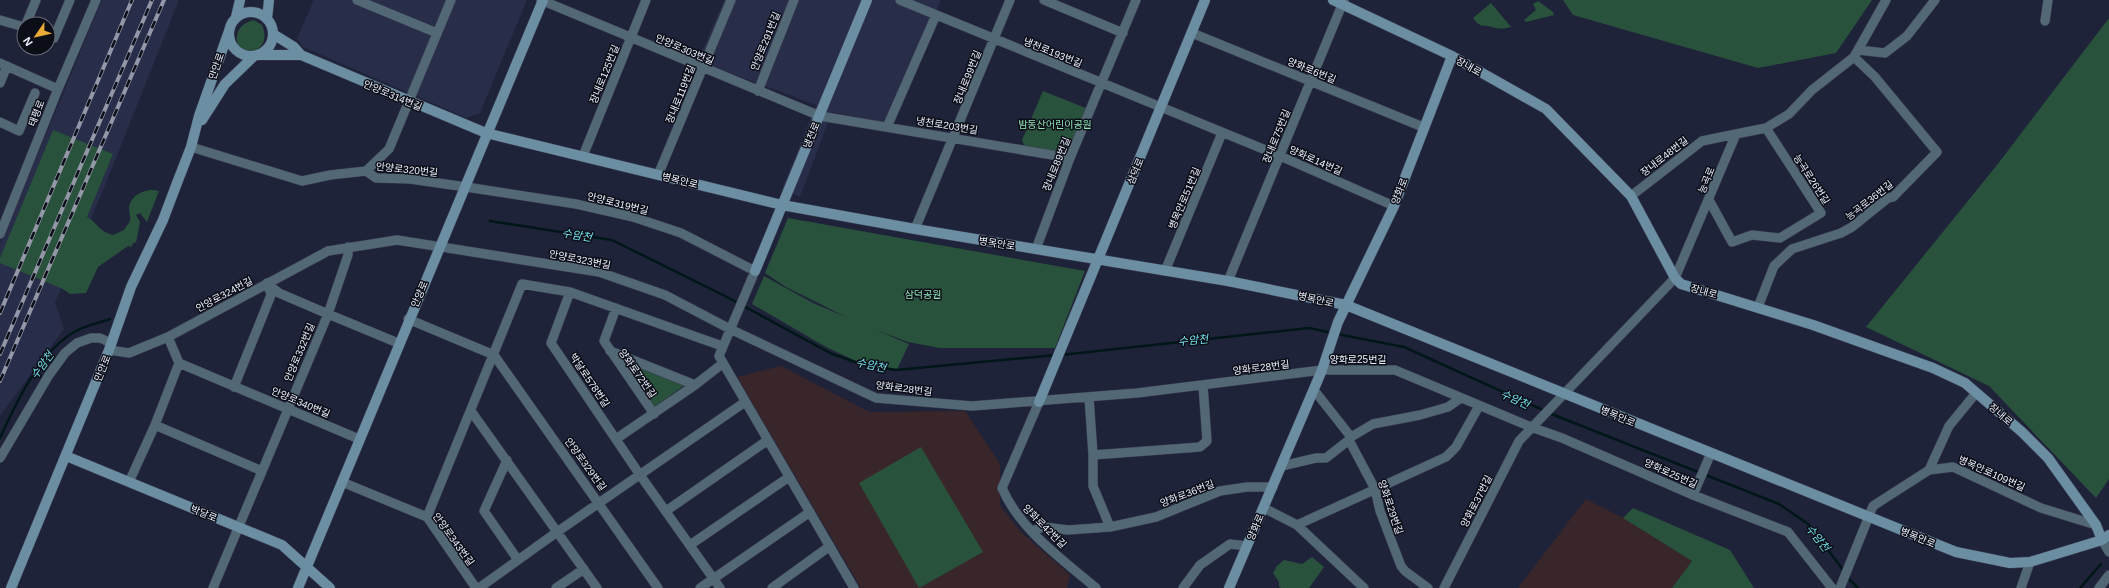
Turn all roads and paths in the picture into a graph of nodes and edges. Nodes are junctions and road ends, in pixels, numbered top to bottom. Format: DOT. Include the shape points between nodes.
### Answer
graph roads {
  1 [pos="36,0"];
  2 [pos="70,0"];
  3 [pos="96,0"];
  4 [pos="240,0"];
  5 [pos="269,0"];
  6 [pos="357,0"];
  7 [pos="450,0"];
  8 [pos="542,0"];
  9 [pos="646,0"];
  10 [pos="731,0"];
  11 [pos="794,0"];
  12 [pos="867,0"];
  13 [pos="900,0"];
  14 [pos="1010,0"];
  15 [pos="1044,0"];
  16 [pos="1136,0"];
  17 [pos="1205,0"];
  18 [pos="1886,0"];
  19 [pos="1935,0"];
  20 [pos="2048,0"];
  21 [pos="1340,1"];
  22 [pos="936,15"];
  23 [pos="29,16"];
  24 [pos="236,18"];
  25 [pos="267,19"];
  26 [pos="0,20"];
  27 [pos="2045,21"];
  28 [pos="16,24"];
  29 [pos="229,30"];
  30 [pos="56,33"];
  31 [pos="437,33"];
  32 [pos="1123,33"];
  33 [pos="1192,33"];
  34 [pos="273,34"];
  35 [pos="631,37"];
  36 [pos="994,39"];
  37 [pos="1856,53"];
  38 [pos="301,55"];
  39 [pos="257,56"];
  40 [pos="1452,56"];
  41 [pos="3,65"];
  42 [pos="702,68"];
  43 [pos="1310,81"];
  44 [pos="0,83"];
  45 [pos="1102,84"];
  46 [pos="58,89"];
  47 [pos="758,91"];
  48 [pos="36,93"];
  49 [pos="408,101"];
  50 [pos="1161,109"];
  51 [pos="820,116"];
  52 [pos="0,122"];
  53 [pos="887,127"];
  54 [pos="1423,127"];
  55 [pos="1766,128"];
  56 [pos="486,133"];
  57 [pos="1222,133"];
  58 [pos="1736,134"];
  59 [pos="954,137"];
  60 [pos="192,142"];
  61 [pos="582,156"];
  62 [pos="1280,156"];
  63 [pos="1070,158"];
  64 [pos="366,171"];
  65 [pos="658,174"];
  66 [pos="466,187"];
  67 [pos="1631,196"];
  68 [pos="1709,200"];
  69 [pos="782,205"];
  70 [pos="1394,206"];
  71 [pos="915,229"];
  72 [pos="0,234"];
  73 [pos="1780,238"];
  74 [pos="348,247"];
  75 [pos="439,248"];
  76 [pos="1036,249"];
  77 [pos="1792,249"];
  78 [pos="1099,260"];
  79 [pos="755,271"];
  80 [pos="1165,271"];
  81 [pos="1675,278"];
  82 [pos="1228,281"];
  83 [pos="267,283"];
  84 [pos="570,292"];
  85 [pos="1346,305"];
  86 [pos="1758,307"];
  87 [pos="616,308"];
  88 [pos="328,314"];
  89 [pos="408,319"];
  90 [pos="730,329"];
  91 [pos="168,337"];
  92 [pos="398,343"];
  93 [pos="110,346"];
  94 [pos="722,346"];
  95 [pos="609,350"];
  96 [pos="494,355"];
  97 [pos="179,363"];
  98 [pos="722,364"];
  99 [pos="1322,370"];
  100 [pos="1202,385"];
  101 [pos="695,386"];
  102 [pos="234,387"];
  103 [pos="1314,390"];
  104 [pos="1976,392"];
  105 [pos="1565,394"];
  106 [pos="1090,397"];
  107 [pos="1461,398"];
  108 [pos="745,402"];
  109 [pos="1039,402"];
  110 [pos="1554,403"];
  111 [pos="1479,406"];
  112 [pos="287,408"];
  113 [pos="471,411"];
  114 [pos="654,414"];
  115 [pos="155,425"];
  116 [pos="1533,425"];
  117 [pos="1350,438"];
  118 [pos="359,439"];
  119 [pos="616,439"];
  120 [pos="768,440"];
  121 [pos="1711,453"];
  122 [pos="1092,455"];
  123 [pos="66,456"];
  124 [pos="0,458"];
  125 [pos="507,460"];
  126 [pos="1282,466"];
  127 [pos="1929,470"];
  128 [pos="262,471"];
  129 [pos="640,475"];
  130 [pos="789,477"];
  131 [pos="128,482"];
  132 [pos="342,482"];
  133 [pos="1273,487"];
  134 [pos="1376,489"];
  135 [pos="1695,491"];
  136 [pos="600,502"];
  137 [pos="1264,508"];
  138 [pos="666,511"];
  139 [pos="810,512"];
  140 [pos="1869,517"];
  141 [pos="427,518"];
  142 [pos="1297,525"];
  143 [pos="2096,525"];
  144 [pos="239,527"];
  145 [pos="1110,527"];
  146 [pos="1031,531"];
  147 [pos="557,532"];
  148 [pos="2105,538"];
  149 [pos="690,545"];
  150 [pos="830,546"];
  151 [pos="1247,546"];
  152 [pos="2109,552"];
  153 [pos="518,560"];
  154 [pos="2030,562"];
  155 [pos="307,566"];
  156 [pos="584,569"];
  157 [pos="2109,575"];
  158 [pos="714,578"];
  159 [pos="852,587"];
  160 [pos="1838,587"];
  161 [pos="11,588"];
  162 [pos="213,588"];
  163 [pos="298,588"];
  164 [pos="330,588"];
  165 [pos="476,588"];
  166 [pos="479,588"];
  167 [pos="556,588"];
  168 [pos="597,588"];
  169 [pos="658,588"];
  170 [pos="700,588"];
  171 [pos="720,588"];
  172 [pos="772,588"];
  173 [pos="1096,588"];
  174 [pos="1182,588"];
  175 [pos="1229,588"];
  176 [pos="1364,588"];
  177 [pos="1428,588"];
  178 [pos="1444,588"];
  179 [pos="2021,588"];
  180 [pos="2099,588"];
  1 -- 23 [label="street"];
  2 -- 30 [label="street"];
  3 -- 46 [label="street, 태평로"];
  4 -- 24 [label="street"];
  5 -- 25 [label="street"];
  6 -- 31 [label="street"];
  7 -- 31 [label="street"];
  8 -- 35 [label="street, 안양로303번길"];
  8 -- 56 [label="street, 안양로"];
  9 -- 35 [label="street, 장내로125번길"];
  10 -- 42 [label="street, 장내로119번길"];
  11 -- 47 [label="street, 안양로291번길"];
  12 -- 51 [label="street, 냉천로"];
  13 -- 22 [label="street, 냉천로193번길"];
  14 -- 36 [label="street, 장내로99번길"];
  15 -- 32 [label="street"];
  16 -- 32 [label="street, 장내로89번길"];
  17 -- 33 [label="street, 삼덕로"];
  18 -- 37 [label="street"];
  19 -- 37 [label="street" via="1907,36 1885,53"];
  20 -- 27 [label="street"];
  21 -- 40 [label="street, 장내로"];
  21 -- 43 [label="street, 장내로75번길"];
  22 -- 36 [label="street, 냉천로193번길"];
  22 -- 53 [label="street"];
  24 -- 25 [label="street" via="243,13 252,12"];
  24 -- 29 [label="street"];
  25 -- 34 [label="street"];
  26 -- 28 [label="street"];
  29 -- 39 [label="street" via="232,47 245,56"];
  29 -- 60 [label="street, 만안로"];
  31 -- 49 [label="street"];
  32 -- 45 [label="street, 장내로89번길"];
  33 -- 43 [label="street, 양화로6번길"];
  33 -- 50 [label="street, 삼덕로"];
  34 -- 38 [label="street" via="294,47"];
  34 -- 39 [label="street" via="267,50"];
  35 -- 42 [label="street, 안양로303번길"];
  35 -- 61 [label="street, 장내로125번길"];
  36 -- 45 [label="street, 냉천로193번길"];
  36 -- 59 [label="street, 장내로99번길"];
  37 -- 55 [label="street" via="1812,90 1789,114"];
  37 -- 77 [label="street, 능곡로36번길" via="1938,152 1893,197 1888,198 1852,227 1841,234"];
  38 -- 39 [label="street"];
  38 -- 49 [label="street, 안양로314번길"];
  39 -- 60 [label="street" via="225,84"];
  40 -- 54 [label="street, 양화로"];
  40 -- 67 [label="street, 장내로" via="1546,109"];
  41 -- 44 [label="street"];
  41 -- 46 [label="street"];
  42 -- 47 [label="street, 안양로303번길"];
  42 -- 65 [label="street, 장내로119번길"];
  43 -- 54 [label="street, 양화로6번길"];
  43 -- 62 [label="street, 장내로75번길"];
  45 -- 50 [label="street, 냉천로193번길"];
  45 -- 63 [label="street, 장내로89번길"];
  46 -- 72 [label="street, 태평로"];
  47 -- 51 [label="street, 안양로303번길"];
  48 -- 52 [label="street" via="19,132"];
  49 -- 56 [label="street, 안양로314번길"];
  49 -- 64 [label="street" via="389,149"];
  50 -- 57 [label="street, 양화로14번길"];
  50 -- 78 [label="street, 삼덕로"];
  51 -- 53 [label="street, 냉천로203번길"];
  51 -- 69 [label="street, 냉천로"];
  53 -- 59 [label="street, 냉천로203번길"];
  54 -- 70 [label="street, 양화로"];
  55 -- 58 [label="street"];
  55 -- 73 [label="street, 능곡로26번길" via="1821,213"];
  56 -- 61 [label="street, 병목안로"];
  56 -- 66 [label="street, 안양로"];
  57 -- 62 [label="street, 양화로14번길"];
  57 -- 80 [label="street, 병목안로51번길"];
  58 -- 67 [label="street, 장내로48번길" via="1702,141"];
  58 -- 68 [label="street, 능곡로"];
  59 -- 63 [label="street, 냉천로203번길"];
  59 -- 71 [label="street, 장내로99번길"];
  60 -- 64 [label="street, 안양로320번길" via="302,181"];
  60 -- 93 [label="street, 만안로" via="163,220 131,287"];
  61 -- 65 [label="street, 병목안로"];
  62 -- 70 [label="street, 양화로14번길"];
  62 -- 82 [label="street, 장내로75번길"];
  63 -- 76 [label="street, 장내로89번길"];
  64 -- 66 [label="street, 안양로320번길" via="376,178 410,179"];
  65 -- 69 [label="street, 병목안로"];
  66 -- 75 [label="street, 안양로"];
  66 -- 79 [label="street, 안양로319번길" via="576,204 632,217 681,233"];
  67 -- 81 [label="street, 장내로"];
  68 -- 73 [label="street" via="1732,242 1752,235"];
  68 -- 81 [label="street, 능곡로"];
  69 -- 71 [label="street, 병목안로"];
  69 -- 79 [label="street, 냉천로"];
  70 -- 85 [label="street, 양화로"];
  71 -- 76 [label="street, 병목안로"];
  73 -- 77 [label="street"];
  74 -- 75 [label="street, 안양로324번길" via="397,240"];
  74 -- 83 [label="street, 안양로324번길" via="328,251"];
  74 -- 88 [label="street" via="348,255"];
  75 -- 89 [label="street, 안양로"];
  75 -- 90 [label="street, 안양로323번길" via="598,272 665,295"];
  76 -- 78 [label="street, 병목안로"];
  77 -- 86 [label="street, 능곡로36번길" via="1774,266"];
  78 -- 80 [label="street, 병목안로"];
  78 -- 109 [label="street, 삼덕로"];
  79 -- 90 [label="street"];
  80 -- 82 [label="street, 병목안로"];
  81 -- 86 [label="street, 장내로" via="1681,284"];
  81 -- 105 [label="street, 능곡로"];
  82 -- 85 [label="street, 병목안로"];
  83 -- 88 [label="street" via="279,293"];
  83 -- 91 [label="street, 안양로324번길"];
  83 -- 102 [label="street" via="271,295"];
  84 -- 87 [label="street"];
  84 -- 96 [label="street" via="522,284"];
  84 -- 119 [label="street, 박달로578번길" via="551,343"];
  85 -- 99 [label="street, 양화로"];
  85 -- 105 [label="street, 병목안로"];
  86 -- 104 [label="street, 장내로" via="1933,368 1965,383"];
  87 -- 94 [label="street"];
  87 -- 95 [label="street, 양화로72번길" via="604,341"];
  88 -- 92 [label="street"];
  88 -- 112 [label="street, 안양로332번길"];
  89 -- 92 [label="street, 안양로"];
  89 -- 96 [label="street"];
  90 -- 94 [label="street"];
  90 -- 109 [label="street, 양화로28번길" via="876,398 972,406"];
  91 -- 93 [label="street, 안양로324번길" via="129,353"];
  91 -- 97 [label="street"];
  92 -- 118 [label="street, 안양로"];
  93 -- 123 [label="street, 만안로"];
  93 -- 124 [label="street, 안양로324번길" via="100,338 92,338 77,343 65,353 49,375"];
  94 -- 98 [label="street" via="719,356"];
  95 -- 101 [label="street"];
  95 -- 114 [label="street, 양화로72번길"];
  96 -- 113 [label="street"];
  96 -- 136 [label="street, 안양로329번길"];
  97 -- 102 [label="street, 안양로340번길"];
  97 -- 115 [label="street"];
  98 -- 101 [label="street, 양화로72번길"];
  98 -- 108 [label="street"];
  99 -- 100 [label="street, 양화로28번길"];
  99 -- 103 [label="street, 양화로"];
  99 -- 107 [label="street, 양화로25번길" via="1395,370"];
  100 -- 106 [label="street, 양화로28번길"];
  100 -- 122 [label="street" via="1207,442 1200,447"];
  101 -- 114 [label="street, 양화로72번길"];
  102 -- 112 [label="street, 안양로340번길"];
  103 -- 117 [label="street, 양화로29번길"];
  103 -- 126 [label="street, 양화로"];
  104 -- 127 [label="street" via="1950,426"];
  104 -- 143 [label="street, 장내로" via="2048,458"];
  105 -- 110 [label="street, 능곡로"];
  105 -- 121 [label="street, 병목안로"];
  106 -- 109 [label="street, 양화로28번길"];
  106 -- 122 [label="street"];
  107 -- 111 [label="street, 양화로25번길"];
  107 -- 117 [label="street" via="1441,409 1373,424"];
  108 -- 120 [label="street"];
  108 -- 129 [label="street"];
  109 -- 146 [label="street, 양화로42번길" via="1002,488 1010,506"];
  110 -- 116 [label="street, 양화로37번길"];
  111 -- 116 [label="street, 양화로25번길"];
  111 -- 134 [label="street" via="1452,453"];
  112 -- 118 [label="street, 안양로340번길"];
  112 -- 128 [label="street, 안양로332번길"];
  113 -- 125 [label="street"];
  113 -- 141 [label="street"];
  114 -- 119 [label="street"];
  115 -- 128 [label="street"];
  115 -- 131 [label="street"];
  116 -- 135 [label="street, 양화로25번길"];
  116 -- 178 [label="street, 양화로37번길" via="1519,441"];
  117 -- 126 [label="street" via="1326,458"];
  117 -- 134 [label="street, 양화로29번길"];
  118 -- 132 [label="street, 안양로"];
  119 -- 129 [label="street, 박달로578번길"];
  120 -- 130 [label="street"];
  120 -- 138 [label="street"];
  121 -- 135 [label="street"];
  121 -- 140 [label="street, 병목안로"];
  122 -- 145 [label="street" via="1093,486"];
  123 -- 131 [label="street, 박달로"];
  123 -- 161 [label="street, 만안로"];
  125 -- 147 [label="street"];
  125 -- 153 [label="street" via="484,511"];
  126 -- 133 [label="street, 양화로"];
  127 -- 140 [label="street, 병목안로109번길" via="1873,506"];
  127 -- 143 [label="street, 병목안로109번길" via="1954,467 2041,508"];
  128 -- 144 [label="street, 안양로332번길"];
  129 -- 136 [label="street"];
  129 -- 138 [label="street, 박달로578번길"];
  130 -- 139 [label="street"];
  130 -- 149 [label="street"];
  131 -- 144 [label="street, 박달로"];
  132 -- 141 [label="street, 안양로343번길"];
  132 -- 155 [label="street, 안양로"];
  133 -- 137 [label="street, 양화로"];
  133 -- 145 [label="street, 양화로36번길" via="1220,491 1156,517"];
  134 -- 142 [label="street"];
  134 -- 177 [label="street, 양화로29번길" via="1380,511 1401,566"];
  135 -- 160 [label="street, 양화로25번길" via="1788,532"];
  136 -- 147 [label="street"];
  136 -- 169 [label="street, 안양로329번길"];
  137 -- 142 [label="street"];
  137 -- 151 [label="street, 양화로"];
  138 -- 149 [label="street, 박달로578번길"];
  139 -- 150 [label="street"];
  139 -- 158 [label="street"];
  140 -- 154 [label="street, 병목안로" via="1956,552 2010,563"];
  140 -- 160 [label="street, 병목안로109번길"];
  141 -- 165 [label="street, 안양로343번길"];
  142 -- 176 [label="street"];
  143 -- 148 [label="street, 장내로"];
  144 -- 155 [label="street, 박달로" via="282,545"];
  144 -- 162 [label="street, 안양로332번길"];
  145 -- 146 [label="street, 양화로36번길" via="1068,530 1044,527"];
  146 -- 173 [label="street, 양화로42번길"];
  147 -- 153 [label="street"];
  147 -- 156 [label="street"];
  148 -- 152 [label="street"];
  148 -- 154 [label="street, 병목안로"];
  149 -- 158 [label="street, 박달로578번길"];
  150 -- 159 [label="street"];
  150 -- 172 [label="street"];
  151 -- 174 [label="street" via="1230,544 1200,565"];
  151 -- 175 [label="street, 양화로"];
  153 -- 166 [label="street"];
  154 -- 179 [label="street"];
  155 -- 163 [label="street, 안양로"];
  155 -- 164 [label="street, 박달로"];
  156 -- 167 [label="street"];
  156 -- 168 [label="street"];
  157 -- 180 [label="street"];
  158 -- 170 [label="street"];
  158 -- 171 [label="street, 박달로578번길"];
}
